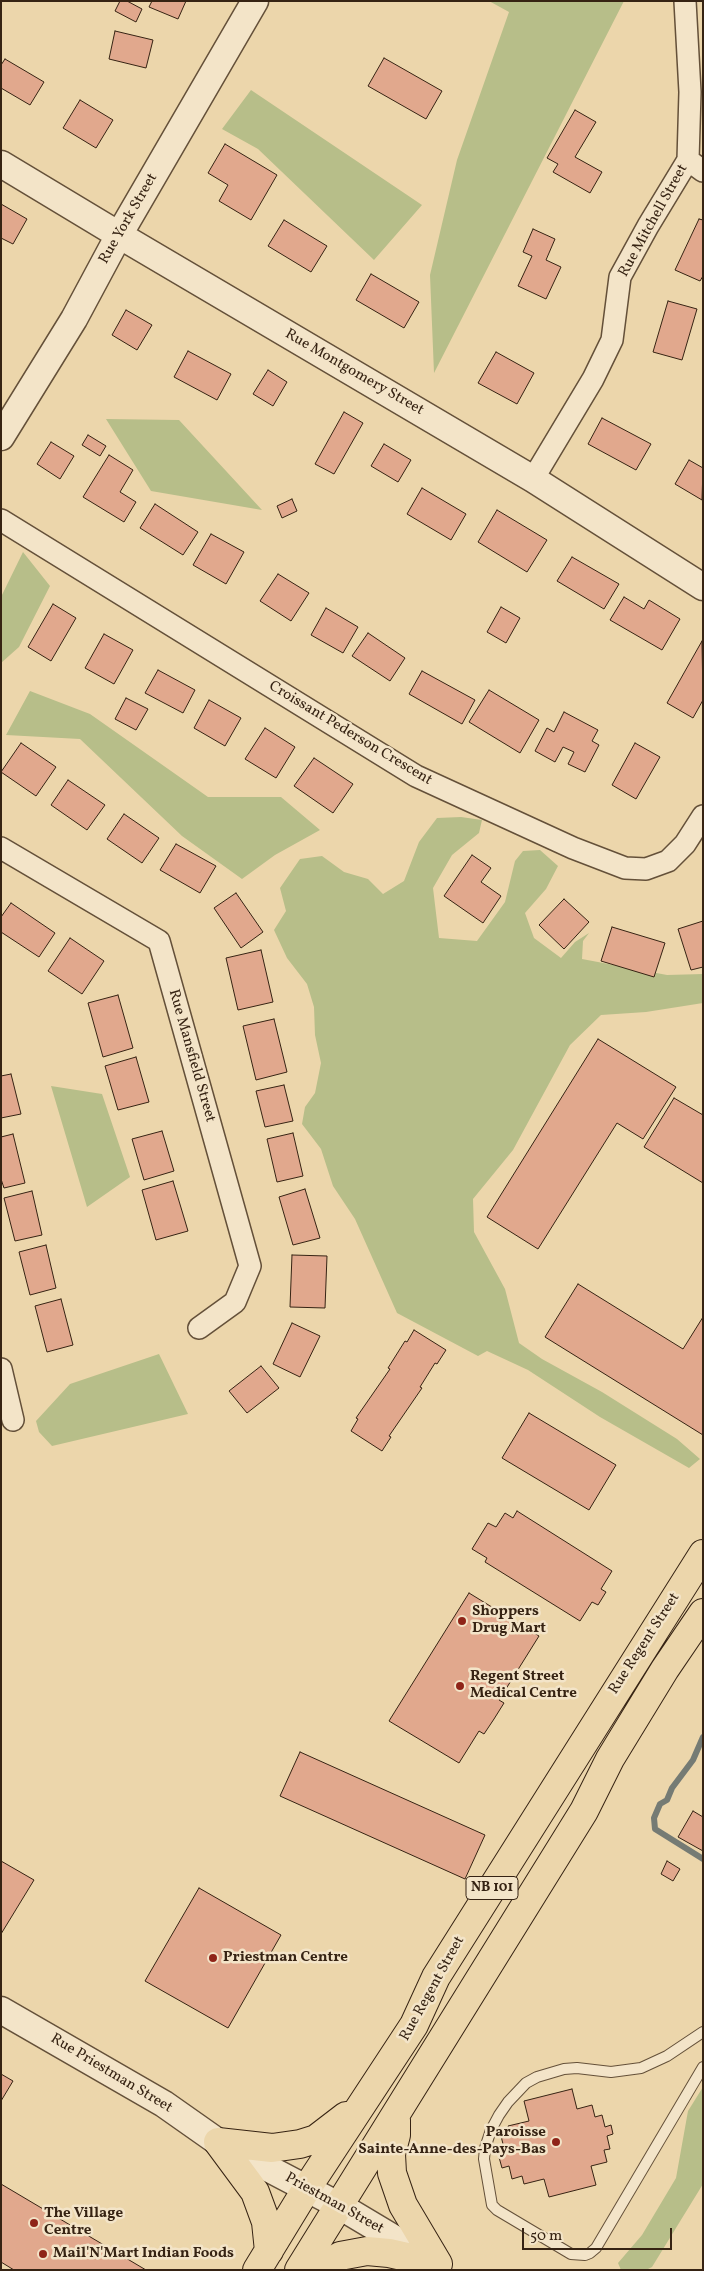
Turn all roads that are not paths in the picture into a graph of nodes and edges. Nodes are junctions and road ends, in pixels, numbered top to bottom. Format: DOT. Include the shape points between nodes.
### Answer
graph roads {
  1 [pos="255,1"];
  2 [pos="685,1"];
  3 [pos="1,164"];
  4 [pos="696,166"];
  5 [pos="119,235"];
  6 [pos="1,437"];
  7 [pos="533,479"];
  8 [pos="1,520"];
  9 [pos="703,588"];
  10 [pos="703,816"];
  11 [pos="1,848"];
  12 [pos="199,1328"];
  13 [pos="1,1369"];
  14 [pos="13,1420"];
  15 [pos="703,1554"];
  16 [pos="678,1594"];
  17 [pos="703,1613"];
  18 [pos="664,1669"];
  19 [pos="1,2010"];
  20 [pos="703,2032"];
  21 [pos="703,2067"];
  22 [pos="368,2097"];
  23 [pos="396,2112"];
  24 [pos="218,2142"];
  25 [pos="307,2188"];
  26 [pos="338,2205"];
  27 [pos="263,2260"];
  28 [pos="442,2267"];
  29 [pos="299,2270"];
  30 [pos="322,2270"];
  1 -- 5 [label="street, Rue York Street"];
  2 -- 4 [label="street, Rue Mitchell Street"];
  3 -- 5 [label="street, Rue Montgomery Street"];
  4 -- 7 [label="street, Rue Mitchell Street" via="648,226 620,277 612,340 593,379"];
  5 -- 6 [label="street, Rue York Street" via="74,319"];
  5 -- 7 [label="street, Rue Montgomery Street"];
  7 -- 9 [label="street, Rue Montgomery Street"];
  8 -- 10 [label="street, Croissant Pederson Crescent" via="416,776 572,848 625,868 646,869 668,860 685,844"];
  11 -- 12 [label="street, Rue Mansfield Street" via="159,941 250,1266 235,1302"];
  13 -- 14 [label="street"];
  15 -- 16 [label="main road, Rue Regent Street / NB 101"];
  16 -- 18 [label="main road" via="684,1617"];
  16 -- 22 [label="main road, Rue Regent Street / NB 101" via="436,1977 414,2025"];
  17 -- 18 [label="main road, Rue Regent Street / NB 101"];
  18 -- 23 [label="main road, Rue Regent Street / NB 101" via="610,1759 584,1811"];
  19 -- 24 [label="street, Rue Priestman Street" via="164,2104"];
  20 -- 21 [label="lane" via="667,2056 641,2068 611,2072 577,2068 537,2077 526,2083 499,2115 485,2148 492,2205 571,2254 590,2253 596,2248"];
  22 -- 24 [label="main road" via="316,2139 300,2144 272,2148"];
  22 -- 25 [label="main road, Rue Regent Street / NB 101"];
  23 -- 26 [label="main road, Rue Regent Street / NB 101"];
  23 -- 28 [label="main road" via="392,2173 403,2205"];
  24 -- 25 [label="street, Priestman Street"];
  24 -- 27 [label="main road" via="255,2192 266,2222"];
  25 -- 26 [label="street, Priestman Street"];
  25 -- 27 [label="main road, Rue Regent Street / NB 101"];
  26 -- 28 [label="street, Priestman Street"];
  26 -- 29 [label="main road, Rue Regent Street / NB 101"];
  28 -- 30 [label="main road" via="389,2253 367,2251 340,2256"];
}
